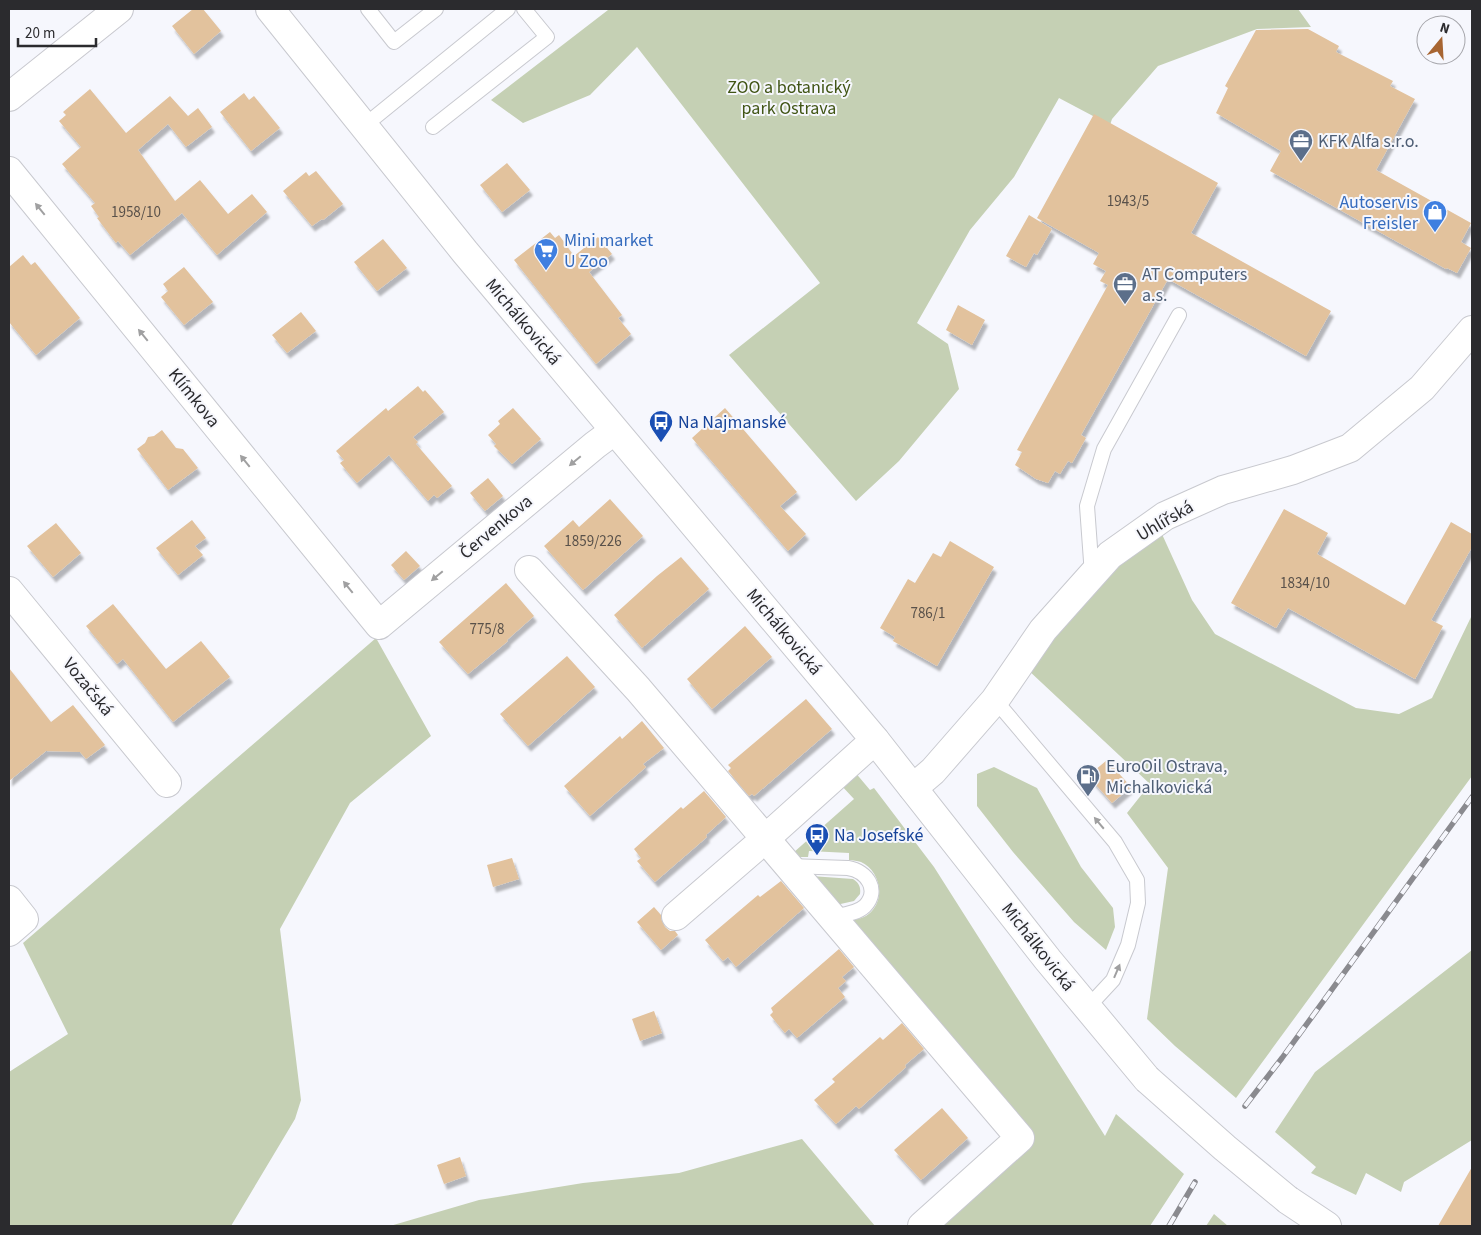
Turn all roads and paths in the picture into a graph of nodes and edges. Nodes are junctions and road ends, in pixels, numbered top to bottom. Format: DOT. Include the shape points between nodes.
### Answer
graph roads {
  1 [pos="120,9"];
  2 [pos="270,9"];
  3 [pos="368,9"];
  4 [pos="436,9"];
  5 [pos="508,9"];
  6 [pos="524,9"];
  7 [pos="9,97"];
  8 [pos="364,126"];
  9 [pos="433,127"];
  10 [pos="9,171"];
  11 [pos="1179,315"];
  12 [pos="1472,330"];
  13 [pos="614,431"];
  14 [pos="529,570"];
  15 [pos="1092,576"];
  16 [pos="9,591"];
  17 [pos="379,625"];
  18 [pos="995,700"];
  19 [pos="875,740"];
  20 [pos="167,783"];
  21 [pos="913,788"];
  22 [pos="766,838"];
  23 [pos="788,866"];
  24 [pos="9,900"];
  25 [pos="676,916"];
  26 [pos="831,917"];
  27 [pos="9,932"];
  28 [pos="1087,1008"];
  29 [pos="922,1226"];
  30 [pos="1327,1226"];
  1 -- 7 [label="street"];
  2 -- 8 [label="street, Michálkovická"];
  3 -- 4 [label="lane" via="394,42"];
  5 -- 8 [label="lane"];
  6 -- 9 [label="lane" via="547,37"];
  8 -- 13 [label="street, Michálkovická"];
  17 -- 10 [label="street, Klímkova, one-way"];
  11 -- 15 [label="lane" via="1104,449 1087,506"];
  12 -- 15 [label="street, Uhlířská" via="1422,388 1350,448 1293,470 1224,490 1165,516 1110,555"];
  13 -- 17 [label="street, Červenkova, one-way"];
  13 -- 19 [label="street, Michálkovická"];
  14 -- 22 [label="street" via="638,689"];
  15 -- 18 [label="street, Uhlířská" via="1043,630"];
  16 -- 20 [label="street, Vozačská"];
  18 -- 21 [label="street, Uhlířská" via="931,773"];
  28 -- 18 [label="lane, one-way" via="1113,980 1128,944 1138,903 1137,880 1116,842"];
  19 -- 21 [label="street, Michálkovická"];
  19 -- 22 [label="street"];
  21 -- 28 [label="street, Michálkovická"];
  22 -- 23 [label="street"];
  22 -- 25 [label="street"];
  23 -- 26 [label="street"];
  23 -- 26 [label="lane" via="848,868 864,874 871,889 866,906"];
  24 -- 27 [label="street" via="24,920"];
  26 -- 29 [label="street" via="1020,1138"];
  28 -- 30 [label="street, Michálkovická, bridge" via="1147,1078 1288,1200"];
}
